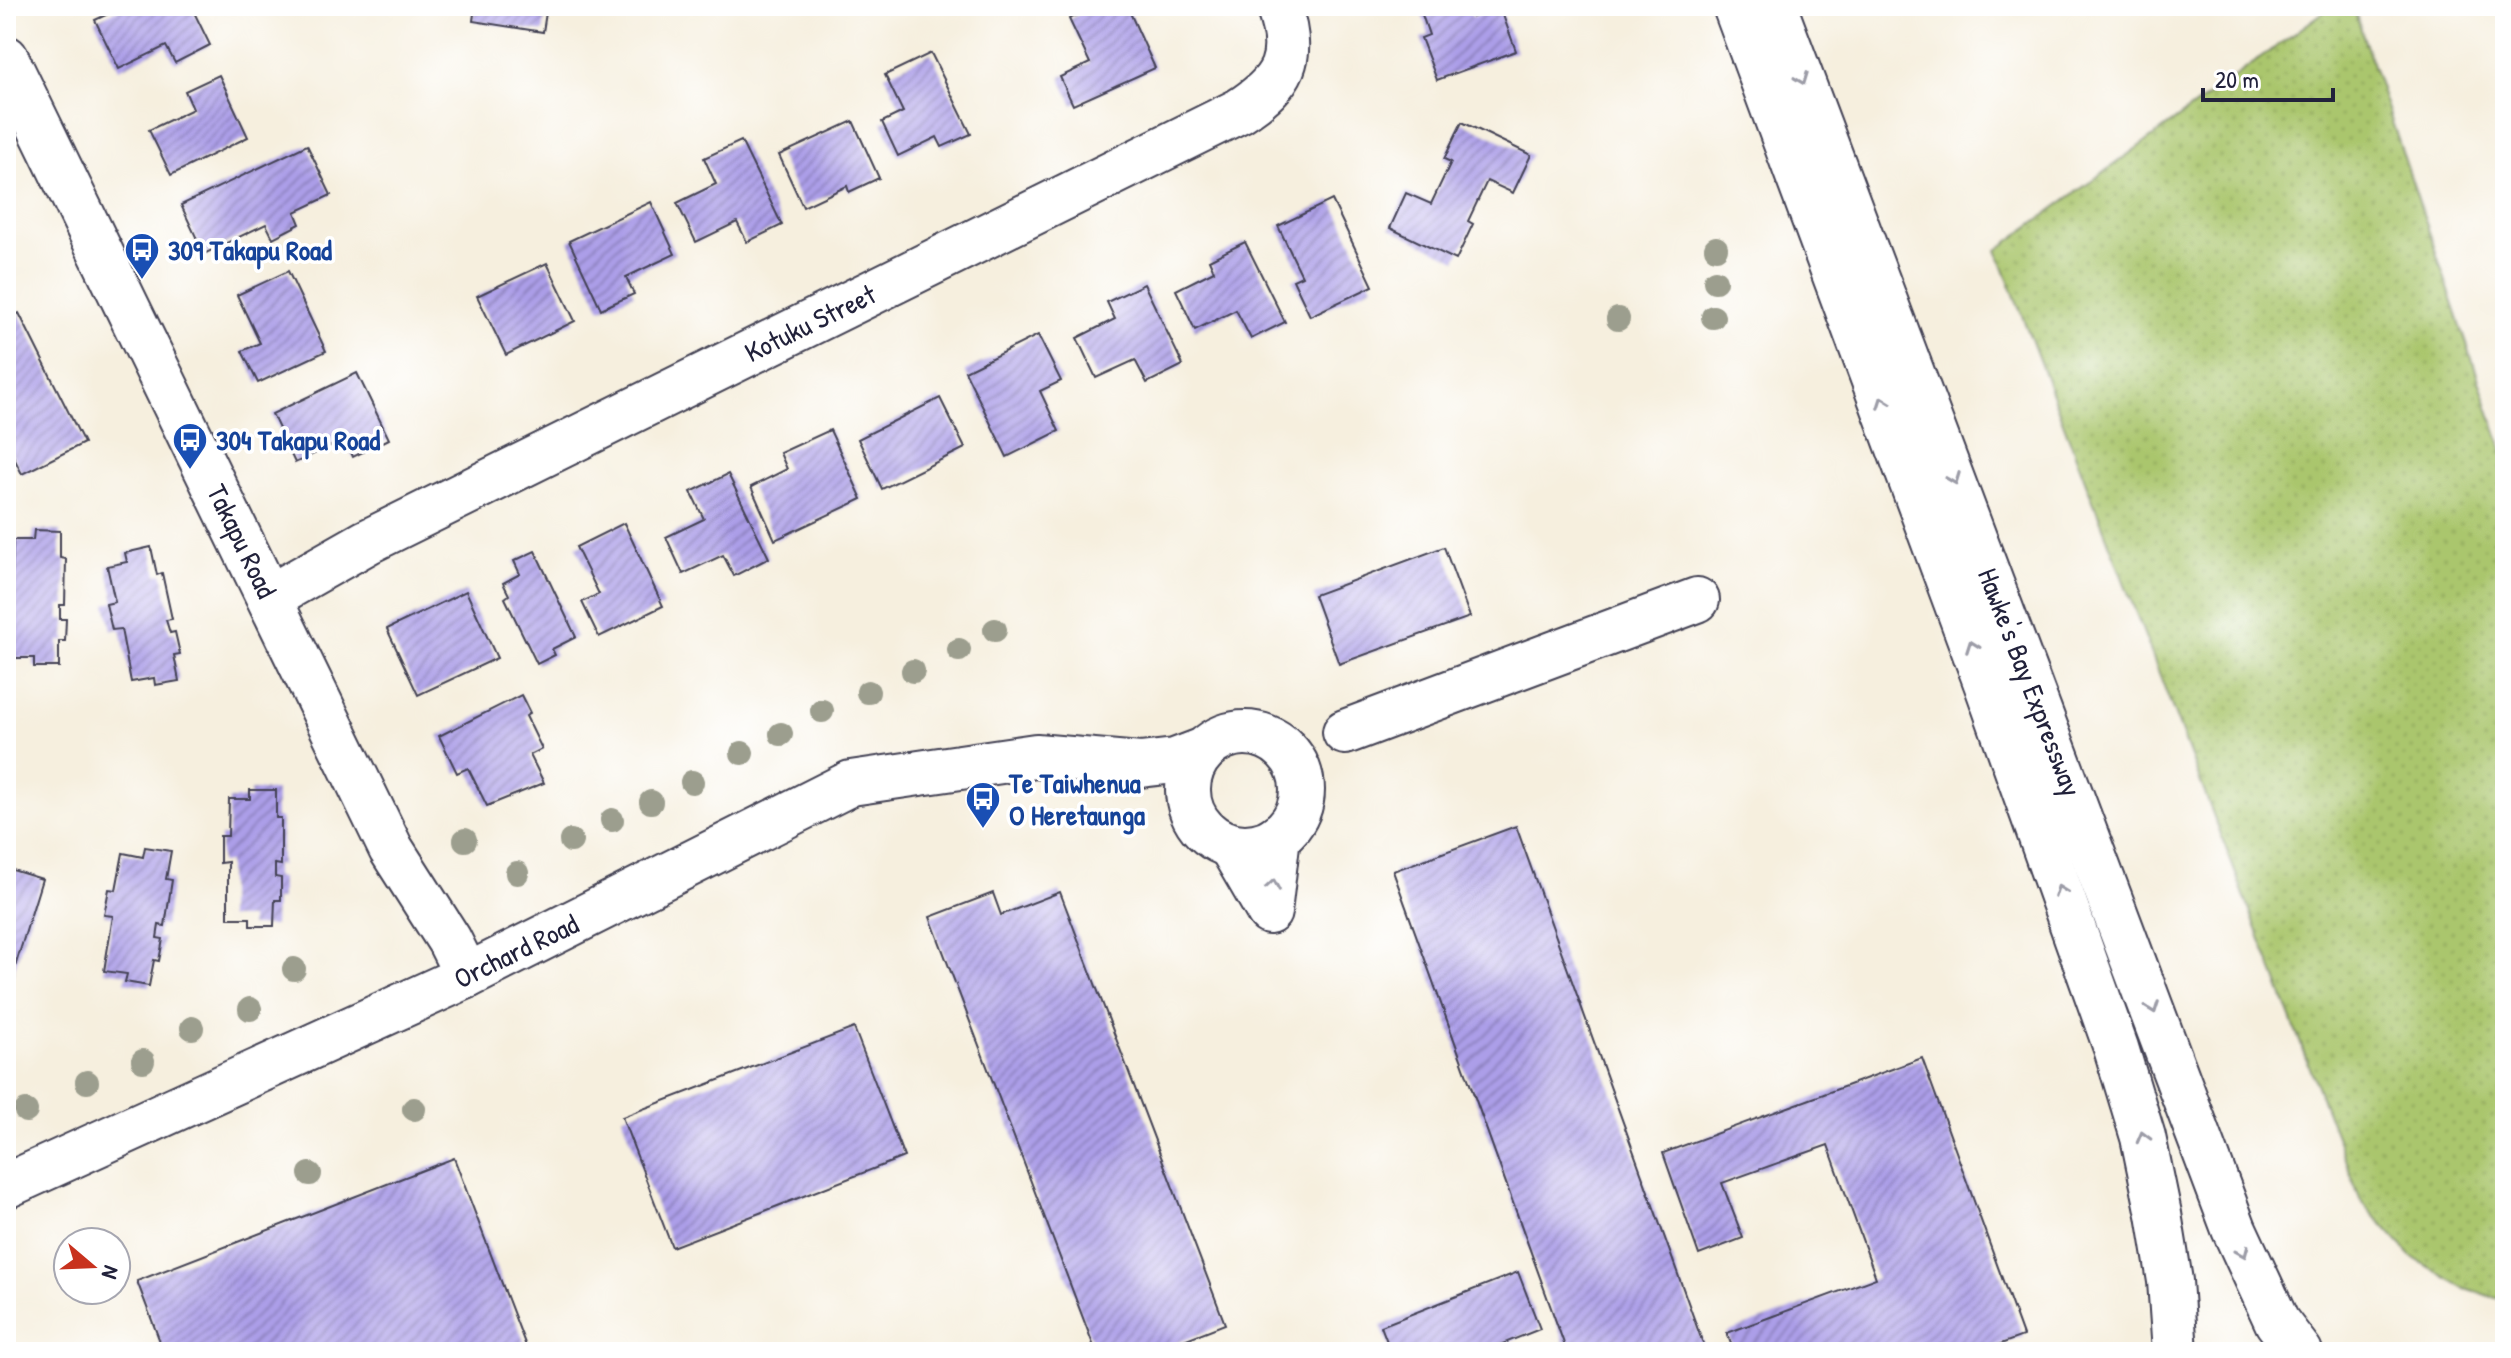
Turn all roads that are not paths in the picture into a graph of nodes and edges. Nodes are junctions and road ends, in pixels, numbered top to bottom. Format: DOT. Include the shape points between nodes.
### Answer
graph roads {
  1 [pos="1278,6"];
  2 [pos="1735,6"];
  3 [pos="1774,6"];
  4 [pos="6,58"];
  5 [pos="270,597"];
  6 [pos="1697,600"];
  7 [pos="1345,732"];
  8 [pos="1279,743"];
  9 [pos="1204,750"];
  10 [pos="1140,765"];
  11 [pos="1303,790"];
  12 [pos="1188,799"];
  13 [pos="1278,836"];
  14 [pos="1230,845"];
  15 [pos="467,976"];
  16 [pos="6,1186"];
  17 [pos="2175,1352"];
  18 [pos="2300,1352"];
  1 -- 5 [label="main road, Kotuku Street" via="1288,48 1282,73 1263,96 1239,111 367,542"];
  17 -- 2 [label="main road, Hawke's Bay Expressway, one-way" via="2159,1214 2116,1048"];
  3 -- 18 [label="main road, Hawke's Bay Expressway, one-way" via="2234,1229 2277,1322"];
  4 -- 5 [label="main road, Takapu Road"];
  5 -- 15 [label="main road, Takapu Road" via="391,849"];
  6 -- 7 [label="main road"];
  7 -- 8 [label="main road"];
  7 -- 11 [label="main road"];
  8 -- 9 [label="main road" via="1244,732 1226,735"];
  8 -- 11 [label="main road" via="1292,756"];
  9 -- 10 [label="main road" via="1175,761"];
  9 -- 12 [label="main road" via="1189,774"];
  10 -- 12 [label="main road" via="1165,776"];
  10 -- 15 [label="main road, Orchard Road" via="1036,756 851,783"];
  11 -- 13 [label="main road" via="1300,810"];
  12 -- 14 [label="main road" via="1202,829"];
  13 -- 14 [label="main road" via="1256,847"];
  14 -- 13 [label="main road, one-way" via="1269,912"];
  15 -- 16 [label="main road, Orchard Road"];
}
